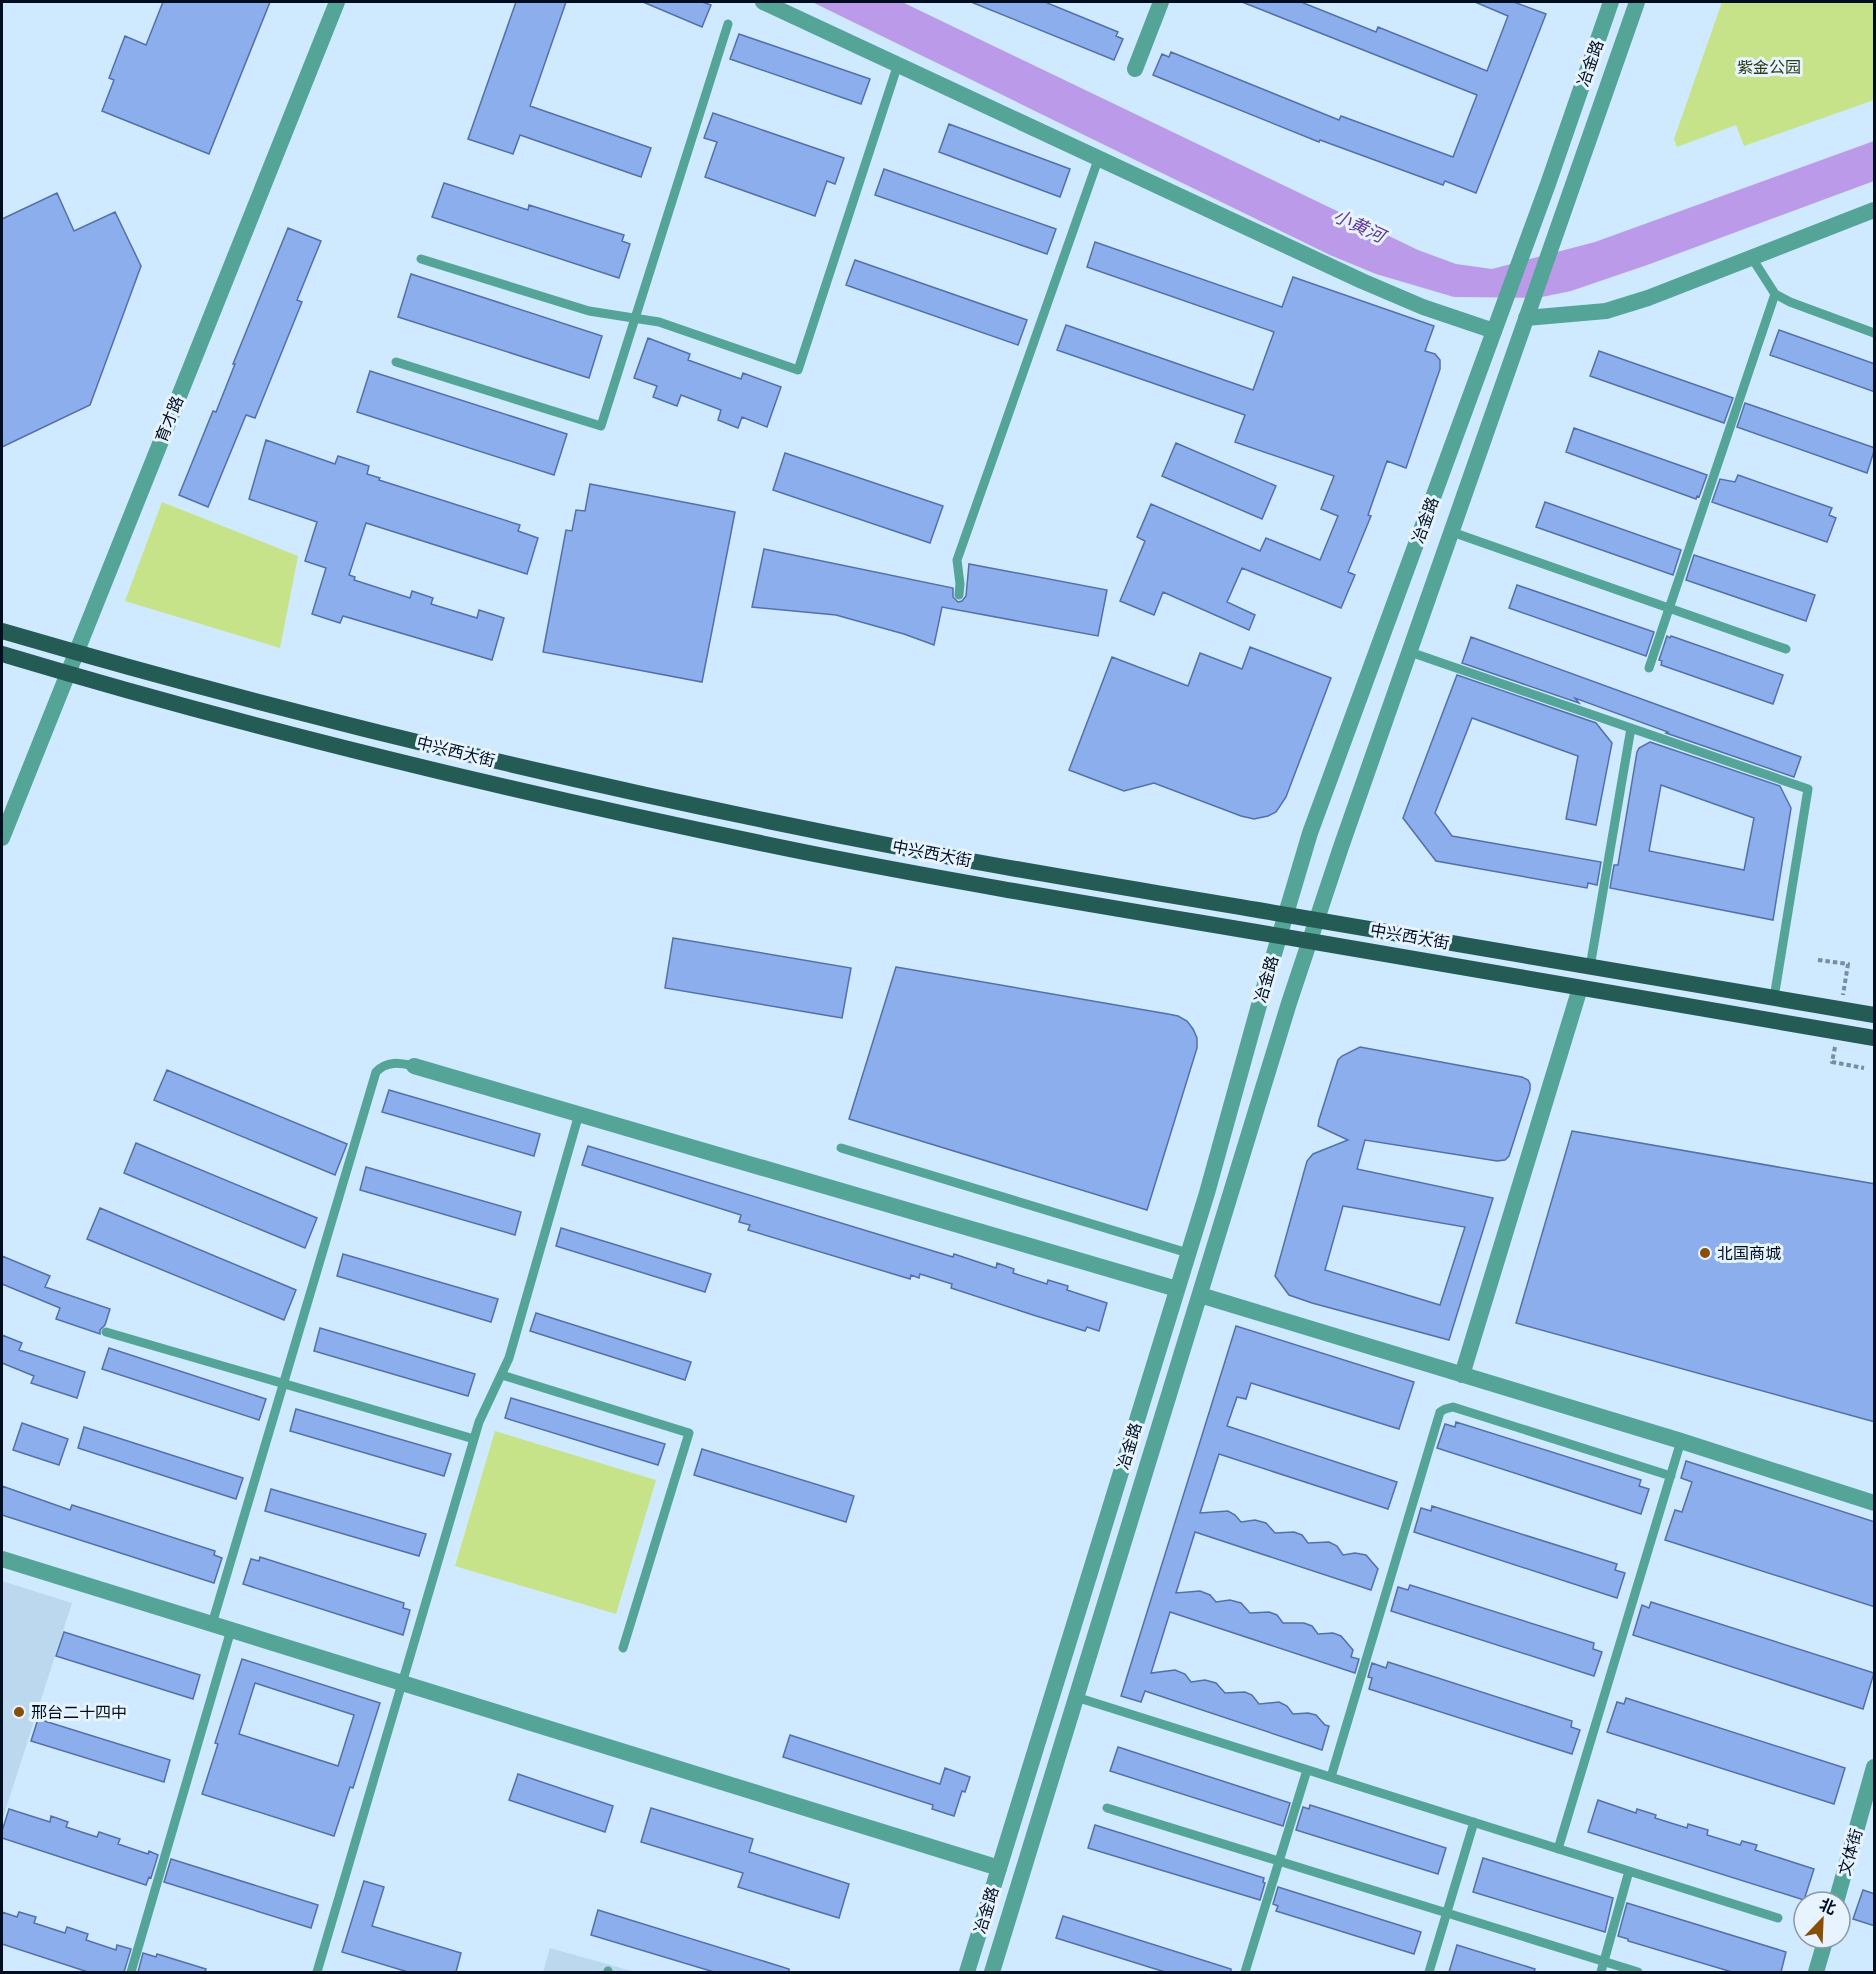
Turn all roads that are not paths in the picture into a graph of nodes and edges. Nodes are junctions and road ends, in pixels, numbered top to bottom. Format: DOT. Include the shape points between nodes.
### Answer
graph roads {
  1 [pos="337,2"];
  2 [pos="763,2"];
  3 [pos="1161,2"];
  4 [pos="1611,2"];
  5 [pos="1636,2"];
  6 [pos="728,24"];
  7 [pos="898,64"];
  8 [pos="1135,69"];
  9 [pos="1099,158"];
  10 [pos="1875,210"];
  11 [pos="1752,258"];
  12 [pos="421,259"];
  13 [pos="1775,294"];
  14 [pos="635,318"];
  15 [pos="1526,318"];
  16 [pos="1494,331"];
  17 [pos="1875,333"];
  18 [pos="396,362"];
  19 [pos="1452,532"];
  20 [pos="959,595"];
  21 [pos="1669,608"];
  22 [pos="2,631"];
  23 [pos="1786,649"];
  24 [pos="75,652"];
  25 [pos="1410,652"];
  26 [pos="2,654"];
  27 [pos="1649,668"];
  28 [pos="67,673"];
  29 [pos="1631,728"];
  30 [pos="2,838"];
  31 [pos="1286,914"];
  32 [pos="1317,920"];
  33 [pos="1279,936"];
  34 [pos="1310,941"];
  35 [pos="1590,967"];
  36 [pos="1580,988"];
  37 [pos="1774,998"];
  38 [pos="1875,1015"];
  39 [pos="1875,1038"];
  40 [pos="414,1066"];
  41 [pos="579,1114"];
  42 [pos="841,1148"];
  43 [pos="1188,1253"];
  44 [pos="1177,1289"];
  45 [pos="1200,1295"];
  46 [pos="106,1332"];
  47 [pos="502,1375"];
  48 [pos="1462,1375"];
  49 [pos="283,1384"];
  50 [pos="474,1439"];
  51 [pos="1681,1441"];
  52 [pos="1671,1476"];
  53 [pos="1875,1503"];
  54 [pos="2,1559"];
  55 [pos="212,1624"];
  56 [pos="231,1630"];
  57 [pos="623,1648"];
  58 [pos="403,1683"];
  59 [pos="1076,1697"];
  60 [pos="1875,1767"];
  61 [pos="1307,1770"];
  62 [pos="1331,1777"];
  63 [pos="1107,1808"];
  64 [pos="1474,1822"];
  65 [pos="1558,1849"];
  66 [pos="1279,1861"];
  67 [pos="999,1868"];
  68 [pos="1629,1871"];
  69 [pos="1839,1890"];
  70 [pos="1447,1914"];
  71 [pos="1778,1918"];
  72 [pos="1822,1950"];
  73 [pos="1604,1962"];
  74 [pos="131,1972"];
  75 [pos="317,1972"];
  76 [pos="967,1972"];
  77 [pos="992,1972"];
  78 [pos="1245,1972"];
  79 [pos="1429,1972"];
  80 [pos="1601,1972"];
  81 [pos="1638,1972"];
  82 [pos="1816,1972"];
  1 -- 24 [label="street, 育才路"];
  2 -- 7 [label="street"];
  3 -- 8 [label="street"];
  4 -- 16 [label="street, 冶金路"];
  5 -- 15 [label="street, 冶金路"];
  6 -- 14 [label="lane"];
  7 -- 9 [label="street"];
  7 -- 14 [label="lane" via="798,370 659,322"];
  9 -- 16 [label="street" via="1362,281"];
  9 -- 20 [label="lane" via="957,560"];
  10 -- 11 [label="street"];
  11 -- 13 [label="lane"];
  11 -- 15 [label="street" via="1606,311"];
  12 -- 14 [label="lane" via="590,311"];
  13 -- 17 [label="lane"];
  13 -- 21 [label="lane"];
  14 -- 18 [label="lane" via="602,426"];
  15 -- 19 [label="street, 冶金路"];
  16 -- 31 [label="street, 冶金路" via="1310,833"];
  19 -- 21 [label="lane"];
  19 -- 25 [label="street, 冶金路"];
  21 -- 23 [label="lane"];
  21 -- 27 [label="lane"];
  22 -- 24 [label="main road, 中兴西大街"];
  24 -- 28 [label="street, 育才路"];
  24 -- 31 [label="main road, 中兴西大街" via="341,723 680,802 912,850"];
  25 -- 29 [label="lane"];
  25 -- 32 [label="street, 冶金路"];
  26 -- 28 [label="main road, 中兴西大街"];
  28 -- 30 [label="street, 育才路"];
  28 -- 33 [label="main road, 中兴西大街" via="336,745 698,830 989,887"];
  29 -- 35 [label="lane"];
  29 -- 37 [label="lane" via="1808,789"];
  31 -- 32 [label="main road, 中兴西大街"];
  31 -- 33 [label="street, 冶金路"];
  32 -- 34 [label="street, 冶金路"];
  32 -- 35 [label="main road, 中兴西大街"];
  33 -- 34 [label="main road, 中兴西大街"];
  33 -- 43 [label="street, 冶金路"];
  34 -- 36 [label="main road, 中兴西大街"];
  34 -- 45 [label="street, 冶金路"];
  35 -- 37 [label="main road, 中兴西大街"];
  36 -- 39 [label="main road, 中兴西大街"];
  36 -- 48 [label="street"];
  37 -- 38 [label="main road, 中兴西大街"];
  40 -- 41 [label="street"];
  40 -- 49 [label="lane" via="391,1063 376,1072"];
  41 -- 44 [label="street"];
  41 -- 47 [label="lane"];
  42 -- 43 [label="lane"];
  43 -- 44 [label="street, 冶金路"];
  44 -- 67 [label="street, 冶金路"];
  45 -- 48 [label="street"];
  45 -- 59 [label="street, 冶金路"];
  46 -- 49 [label="lane"];
  47 -- 50 [label="lane"];
  47 -- 57 [label="lane" via="689,1433"];
  48 -- 51 [label="street"];
  49 -- 50 [label="lane"];
  49 -- 55 [label="lane"];
  50 -- 58 [label="lane"];
  51 -- 52 [label="lane"];
  51 -- 53 [label="street"];
  52 -- 62 [label="lane" via="1453,1407 1440,1412"];
  52 -- 65 [label="lane"];
  54 -- 55 [label="street"];
  55 -- 56 [label="street"];
  56 -- 58 [label="street"];
  56 -- 74 [label="lane"];
  58 -- 67 [label="street"];
  58 -- 75 [label="lane"];
  59 -- 61 [label="lane"];
  59 -- 77 [label="street, 冶金路"];
  60 -- 69 [label="street, 文体街"];
  61 -- 62 [label="lane"];
  61 -- 66 [label="lane"];
  62 -- 64 [label="lane"];
  63 -- 66 [label="lane"];
  64 -- 65 [label="lane"];
  64 -- 70 [label="lane"];
  65 -- 68 [label="lane"];
  66 -- 70 [label="lane"];
  66 -- 78 [label="lane"];
  67 -- 76 [label="street, 冶金路"];
  68 -- 71 [label="lane"];
  68 -- 73 [label="lane"];
  70 -- 73 [label="lane"];
  70 -- 79 [label="lane"];
  72 -- 82 [label="street"];
  73 -- 80 [label="lane"];
  73 -- 81 [label="lane"];
}
